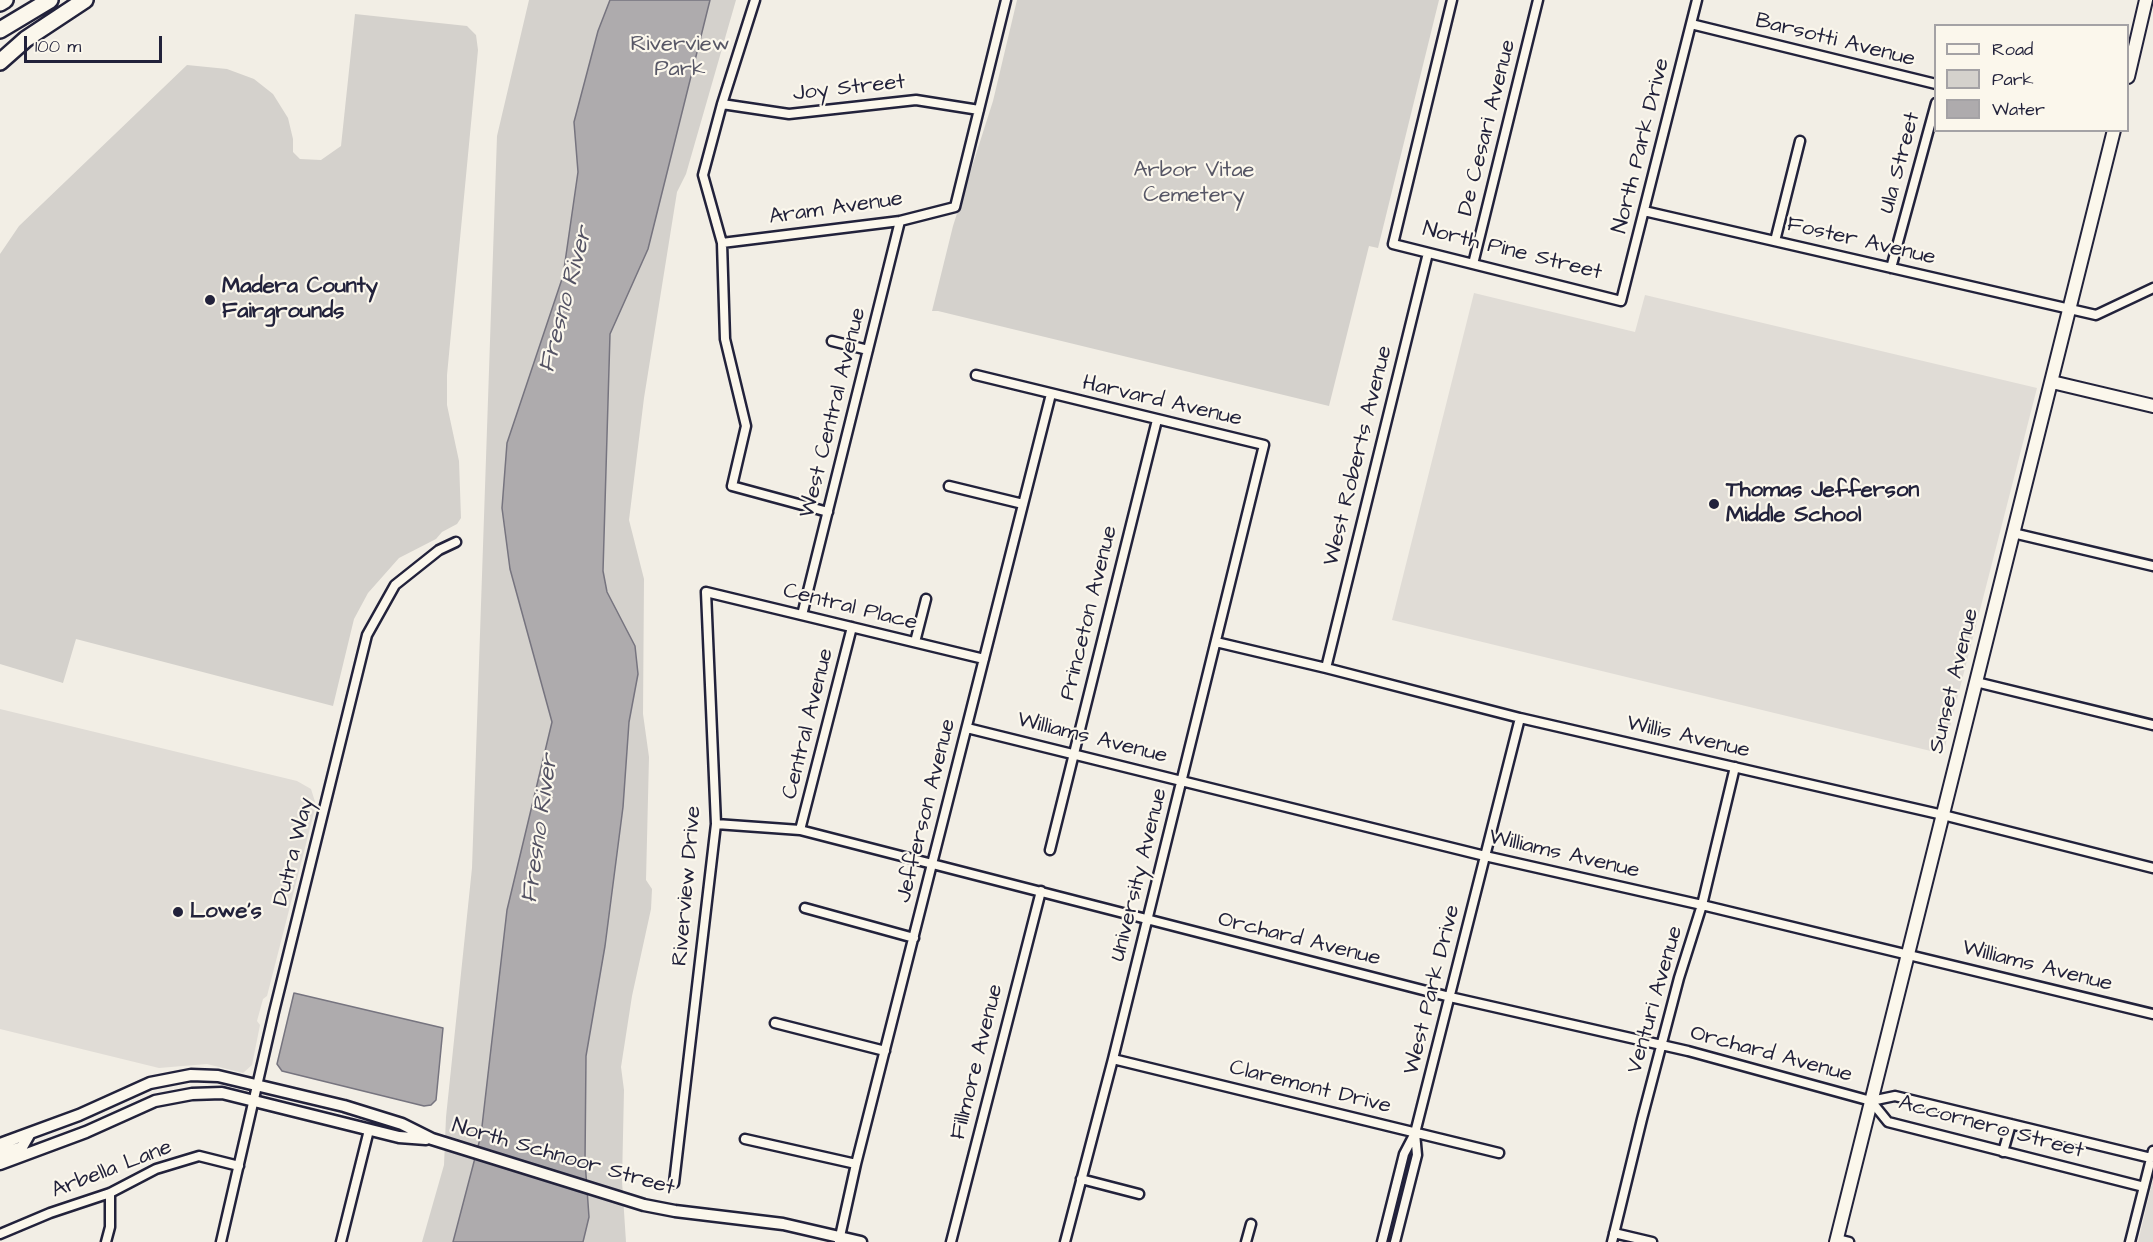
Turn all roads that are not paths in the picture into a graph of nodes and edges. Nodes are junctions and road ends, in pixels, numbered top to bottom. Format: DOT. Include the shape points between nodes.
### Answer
graph roads {
  1 [pos="5,0"];
  2 [pos="50,0"];
  3 [pos="85,0"];
  4 [pos="754,0"];
  5 [pos="1006,0"];
  6 [pos="1452,0"];
  7 [pos="1538,0"];
  8 [pos="1697,0"];
  9 [pos="2146,0"];
  10 [pos="0,3"];
  11 [pos="1691,24"];
  12 [pos="0,30"];
  13 [pos="0,62"];
  14 [pos="2129,69"];
  15 [pos="1934,84"];
  16 [pos="722,104"];
  17 [pos="1934,107"];
  18 [pos="979,110"];
  19 [pos="2114,132"];
  20 [pos="1800,141"];
  21 [pos="1644,210"];
  22 [pos="900,221"];
  23 [pos="1775,241"];
  24 [pos="722,243"];
  25 [pos="1428,253"];
  26 [pos="1473,264"];
  27 [pos="1891,268"];
  28 [pos="2153,288"];
  29 [pos="1621,301"];
  30 [pos="2070,310"];
  31 [pos="832,341"];
  32 [pos="868,350"];
  33 [pos="976,375"];
  34 [pos="2052,382"];
  35 [pos="1051,394"];
  36 [pos="2153,406"];
  37 [pos="1157,420"];
  38 [pos="1264,445"];
  39 [pos="950,486"];
  40 [pos="1023,504"];
  41 [pos="828,512"];
  42 [pos="2013,533"];
  43 [pos="456,542"];
  44 [pos="2153,567"];
  45 [pos="706,592"];
  46 [pos="926,599"];
  47 [pos="802,615"];
  48 [pos="852,627"];
  49 [pos="915,642"];
  50 [pos="1216,642"];
  51 [pos="984,659"];
  52 [pos="1326,668"];
  53 [pos="1976,682"];
  54 [pos="1520,718"];
  55 [pos="2153,725"];
  56 [pos="967,728"];
  57 [pos="1074,753"];
  58 [pos="1735,767"];
  59 [pos="1182,780"];
  60 [pos="1943,815"];
  61 [pos="716,824"];
  62 [pos="800,830"];
  63 [pos="1050,850"];
  64 [pos="1485,856"];
  65 [pos="932,864"];
  66 [pos="2153,868"];
  67 [pos="1041,891"];
  68 [pos="1702,905"];
  69 [pos="805,908"];
  70 [pos="1147,920"];
  71 [pos="914,938"];
  72 [pos="1908,955"];
  73 [pos="1450,997"];
  74 [pos="2153,1014"];
  75 [pos="775,1023"];
  76 [pos="1662,1045"];
  77 [pos="885,1051"];
  78 [pos="1113,1059"];
  79 [pos="258,1084"];
  80 [pos="254,1101"];
  81 [pos="1871,1101"];
  82 [pos="2011,1124"];
  83 [pos="369,1130"];
  84 [pos="30,1133"];
  85 [pos="1415,1133"];
  86 [pos="432,1139"];
  87 [pos="746,1139"];
  88 [pos="0,1144"];
  89 [pos="2004,1152"];
  90 [pos="1499,1153"];
  91 [pos="0,1154"];
  92 [pos="2152,1154"];
  93 [pos="0,1164"];
  94 [pos="856,1164"];
  95 [pos="239,1166"];
  96 [pos="1081,1179"];
  97 [pos="674,1183"];
  98 [pos="2144,1187"];
  99 [pos="110,1193"];
  100 [pos="1139,1194"];
  101 [pos="1251,1224"];
  102 [pos="0,1234"];
  103 [pos="1613,1238"];
  104 [pos="839,1240"];
  105 [pos="1841,1241"];
  106 [pos="106,1242"];
  107 [pos="221,1242"];
  108 [pos="342,1242"];
  109 [pos="861,1242"];
  110 [pos="951,1242"];
  111 [pos="1065,1242"];
  112 [pos="1246,1242"];
  113 [pos="1382,1242"];
  114 [pos="1395,1242"];
  115 [pos="1652,1242"];
  116 [pos="2130,1242"];
  1 -- 10 [label="highway"];
  2 -- 12 [label="highway"];
  3 -- 13 [label="highway" via="26,39"];
  4 -- 16 [label="street"];
  5 -- 18 [label="street"];
  6 -- 25 [label="street, North Pine Street" via="1393,244"];
  7 -- 26 [label="street, De Cesari Avenue"];
  8 -- 11 [label="street, North Park Drive"];
  9 -- 14 [label="main road"];
  11 -- 15 [label="street, Barsotti Avenue"];
  11 -- 21 [label="street, North Park Drive"];
  16 -- 18 [label="street, Joy Street" via="789,114 916,100"];
  16 -- 24 [label="street" via="703,175"];
  17 -- 27 [label="street, Ula Street"];
  18 -- 22 [label="street, Aram Avenue" via="955,207"];
  19 -- 30 [label="main road, Sunset Avenue"];
  20 -- 23 [label="street"];
  21 -- 23 [label="street, Foster Avenue"];
  21 -- 29 [label="street, North Park Drive"];
  22 -- 24 [label="street, Aram Avenue"];
  22 -- 32 [label="street, West Central Avenue"];
  23 -- 27 [label="street, Foster Avenue"];
  24 -- 41 [label="street" via="725,339 746,426 732,486"];
  25 -- 26 [label="street, North Pine Street"];
  25 -- 52 [label="street, West Roberts Avenue"];
  26 -- 29 [label="street, North Pine Street"];
  27 -- 30 [label="street, Foster Avenue"];
  28 -- 30 [label="street, Foster Avenue" via="2096,315"];
  30 -- 34 [label="main road, Sunset Avenue"];
  31 -- 32 [label="street"];
  32 -- 41 [label="street, West Central Avenue"];
  33 -- 35 [label="street, Harvard Avenue"];
  34 -- 36 [label="main road"];
  34 -- 42 [label="main road, Sunset Avenue"];
  35 -- 37 [label="street, Harvard Avenue"];
  35 -- 40 [label="street, Jefferson Avenue"];
  37 -- 38 [label="street, Harvard Avenue"];
  37 -- 57 [label="street, Princeton Avenue"];
  38 -- 50 [label="street, University Avenue"];
  39 -- 40 [label="street"];
  40 -- 51 [label="street, Jefferson Avenue"];
  41 -- 47 [label="street, West Central Avenue"];
  42 -- 44 [label="street"];
  42 -- 53 [label="main road, Sunset Avenue"];
  43 -- 79 [label="street, Dutra Way" via="439,550 395,585 368,635"];
  45 -- 47 [label="street, Central Place"];
  45 -- 61 [label="street, Riverview Drive"];
  46 -- 49 [label="street"];
  47 -- 48 [label="street, Central Place"];
  48 -- 49 [label="street, Central Place"];
  48 -- 62 [label="street, Central Avenue"];
  49 -- 51 [label="street, Central Place"];
  50 -- 52 [label="street, Willis Avenue"];
  50 -- 59 [label="street, University Avenue"];
  51 -- 56 [label="street, Jefferson Avenue"];
  52 -- 54 [label="street, Willis Avenue"];
  53 -- 55 [label="street"];
  53 -- 60 [label="main road, Sunset Avenue"];
  54 -- 58 [label="street, Willis Avenue"];
  54 -- 64 [label="street, West Park Drive"];
  56 -- 57 [label="street, Williams Avenue"];
  56 -- 65 [label="street, Jefferson Avenue"];
  57 -- 59 [label="street, Williams Avenue"];
  57 -- 63 [label="street, Princeton Avenue"];
  58 -- 60 [label="street, Willis Avenue"];
  58 -- 68 [label="street, Venturi Avenue"];
  59 -- 64 [label="street, Williams Avenue"];
  59 -- 70 [label="street, University Avenue"];
  60 -- 66 [label="street, Willis Avenue"];
  60 -- 72 [label="main road, Sunset Avenue"];
  61 -- 62 [label="street, Orchard Avenue"];
  61 -- 97 [label="street, Riverview Drive"];
  62 -- 65 [label="street, Orchard Avenue"];
  64 -- 68 [label="street, Williams Avenue"];
  64 -- 73 [label="street, West Park Drive"];
  65 -- 67 [label="street, Orchard Avenue"];
  65 -- 71 [label="street, Jefferson Avenue"];
  67 -- 70 [label="street, Orchard Avenue"];
  67 -- 110 [label="street, Fillmore Avenue"];
  68 -- 72 [label="street, Williams Avenue"];
  68 -- 76 [label="street, Venturi Avenue"];
  69 -- 71 [label="street"];
  70 -- 73 [label="street, Orchard Avenue"];
  70 -- 78 [label="street, University Avenue"];
  71 -- 77 [label="street, Jefferson Avenue"];
  72 -- 74 [label="street, Williams Avenue"];
  72 -- 81 [label="main road, Sunset Avenue"];
  73 -- 76 [label="street, Orchard Avenue"];
  73 -- 85 [label="street, West Park Drive"];
  75 -- 77 [label="street"];
  76 -- 81 [label="street, Orchard Avenue"];
  76 -- 103 [label="street, Venturi Avenue"];
  77 -- 94 [label="street, Jefferson Avenue"];
  78 -- 85 [label="street, Claremont Drive"];
  78 -- 96 [label="street, University Avenue"];
  79 -- 80 [label="street, Dutra Way"];
  79 -- 84 [label="street, North Schnoor Street" via="218,1076 150,1083"];
  79 -- 86 [label="street, North Schnoor Street" via="392,1121"];
  80 -- 83 [label="street, North Schnoor Street"];
  80 -- 93 [label="street, North Schnoor Street" via="222,1093 155,1101"];
  80 -- 95 [label="street, Dutra Way"];
  81 -- 82 [label="street, Accornero Street" via="1895,1096"];
  81 -- 89 [label="street, Accornero Street" via="1888,1122"];
  81 -- 105 [label="main road, Sunset Avenue"];
  82 -- 89 [label="street"];
  82 -- 92 [label="street, Accornero Street"];
  83 -- 86 [label="street, North Schnoor Street"];
  83 -- 108 [label="street"];
  84 -- 88 [label="street, North Schnoor Street"];
  84 -- 91 [label="street" via="22,1147"];
  85 -- 90 [label="street, Claremont Drive"];
  85 -- 113 [label="street, West Park Drive" via="1404,1154"];
  85 -- 114 [label="street, West Park Drive" via="1417,1155"];
  86 -- 104 [label="street, North Schnoor Street" via="616,1197 675,1211 783,1224"];
  87 -- 94 [label="street"];
  89 -- 98 [label="street, Accornero Street"];
  92 -- 98 [label="street"];
  94 -- 104 [label="street, Jefferson Avenue"];
  95 -- 99 [label="street, Arbella Lane" via="199,1156 156,1169"];
  95 -- 107 [label="street, Dutra Way"];
  96 -- 100 [label="street"];
  96 -- 111 [label="street, University Avenue"];
  98 -- 116 [label="street"];
  99 -- 102 [label="street, Arbella Lane"];
  99 -- 106 [label="street"];
  101 -- 112 [label="street"];
  103 -- 115 [label="street"];
  104 -- 109 [label="street, North Schnoor Street"];
}
